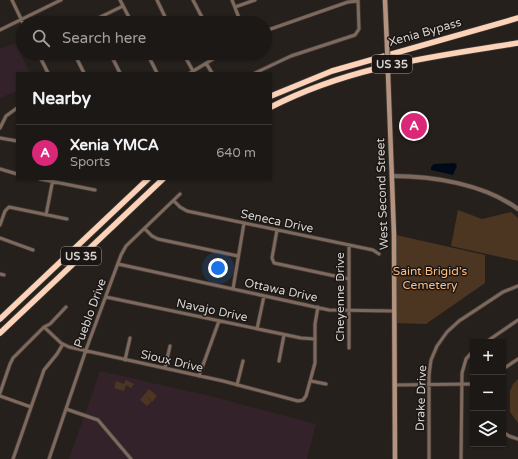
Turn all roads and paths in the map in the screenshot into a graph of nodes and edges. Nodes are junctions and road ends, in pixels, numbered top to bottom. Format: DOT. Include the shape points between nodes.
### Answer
graph roads {
  1 [pos="12,0"];
  2 [pos="61,0"];
  3 [pos="120,0"];
  4 [pos="157,0"];
  5 [pos="193,0"];
  6 [pos="232,0"];
  7 [pos="255,0"];
  8 [pos="385,0"];
  9 [pos="358,1"];
  10 [pos="123,6"];
  11 [pos="235,7"];
  12 [pos="20,16"];
  13 [pos="31,16"];
  14 [pos="106,16"];
  15 [pos="128,16"];
  16 [pos="165,16"];
  17 [pos="201,16"];
  18 [pos="238,16"];
  19 [pos="518,18"];
  20 [pos="16,23"];
  21 [pos="272,29"];
  22 [pos="0,30"];
  23 [pos="518,43"];
  24 [pos="42,60"];
  25 [pos="78,60"];
  26 [pos="114,60"];
  27 [pos="150,60"];
  28 [pos="186,60"];
  29 [pos="210,60"];
  30 [pos="206,63"];
  31 [pos="48,72"];
  32 [pos="84,72"];
  33 [pos="120,72"];
  34 [pos="156,72"];
  35 [pos="191,72"];
  36 [pos="211,72"];
  37 [pos="257,72"];
  38 [pos="272,96"];
  39 [pos="272,107"];
  40 [pos="16,109"];
  41 [pos="0,128"];
  42 [pos="0,138"];
  43 [pos="16,141"];
  44 [pos="0,169"];
  45 [pos="16,174"];
  46 [pos="392,176"];
  47 [pos="53,180"];
  48 [pos="147,180"];
  49 [pos="162,180"];
  50 [pos="96,190"];
  51 [pos="180,194"];
  52 [pos="174,201"];
  53 [pos="518,209"];
  54 [pos="46,215"];
  55 [pos="66,219"];
  56 [pos="244,223"];
  57 [pos="0,225"];
  58 [pos="145,229"];
  59 [pos="277,230"];
  60 [pos="0,238"];
  61 [pos="349,245"];
  62 [pos="34,250"];
  63 [pos="379,254"];
  64 [pos="238,256"];
  65 [pos="77,260"];
  66 [pos="118,264"];
  67 [pos="349,279"];
  68 [pos="518,286"];
  69 [pos="233,289"];
  70 [pos="264,296"];
  71 [pos="106,297"];
  72 [pos="66,307"];
  73 [pos="318,307"];
  74 [pos="349,311"];
  75 [pos="394,311"];
  76 [pos="0,318"];
  77 [pos="518,320"];
  78 [pos="218,321"];
  79 [pos="44,327"];
  80 [pos="257,329"];
  81 [pos="0,333"];
  82 [pos="284,335"];
  83 [pos="0,337"];
  84 [pos="130,338"];
  85 [pos="315,339"];
  86 [pos="490,339"];
  87 [pos="63,344"];
  88 [pos="170,346"];
  89 [pos="349,348"];
  90 [pos="86,351"];
  91 [pos="470,354"];
  92 [pos="518,359"];
  93 [pos="125,360"];
  94 [pos="243,361"];
  95 [pos="278,361"];
  96 [pos="506,367"];
  97 [pos="165,368"];
  98 [pos="199,376"];
  99 [pos="311,381"];
  100 [pos="326,384"];
  101 [pos="429,384"];
  102 [pos="461,384"];
  103 [pos="470,384"];
  104 [pos="236,385"];
  105 [pos="395,385"];
  106 [pos="0,393"];
  107 [pos="0,396"];
  108 [pos="31,407"];
  109 [pos="66,409"];
  110 [pos="506,434"];
  111 [pos="518,439"];
  112 [pos="13,459"];
  113 [pos="49,459"];
  114 [pos="131,459"];
  115 [pos="395,459"];
  116 [pos="428,459"];
  117 [pos="461,459"];
  1 -- 12 [label="street"];
  2 -- 13 [label="street"];
  3 -- 10 [label="street"];
  4 -- 16 [label="street"];
  5 -- 17 [label="street"];
  6 -- 11 [label="street"];
  7 -- 11 [label="street"];
  8 -- 46 [label="main road, West Second Street, bridge"];
  9 -- 21 [label="street" via="348,2"];
  9 -- 37 [label="street" via="359,29 355,35 291,56"];
  10 -- 14 [label="street"];
  10 -- 15 [label="street"];
  11 -- 18 [label="street"];
  19 -- 38 [label="highway, Xenia Bypass / US 35" via="332,71"];
  20 -- 22 [label="street"];
  23 -- 39 [label="highway, Xenia Bypass / US 35" via="372,68 320,85"];
  24 -- 31 [label="street"];
  25 -- 32 [label="street"];
  26 -- 33 [label="street"];
  27 -- 34 [label="street"];
  28 -- 35 [label="street"];
  29 -- 30 [label="street"];
  30 -- 35 [label="street"];
  30 -- 36 [label="street"];
  40 -- 41 [label="street" via="6,116"];
  42 -- 43 [label="street"];
  44 -- 45 [label="street"];
  46 -- 53 [label="street" via="422,177 477,188 499,197"];
  46 -- 75 [label="main road, West Second Street"];
  47 -- 50 [label="street"];
  47 -- 54 [label="street"];
  48 -- 76 [label="highway, US 35"];
  49 -- 65 [label="highway, US 35"];
  51 -- 52 [label="street, Pueblo Drive"];
  52 -- 56 [label="street, Seneca Drive" via="187,210"];
  52 -- 58 [label="street, Pueblo Drive"];
  54 -- 55 [label="street"];
  54 -- 57 [label="street" via="7,207"];
  56 -- 59 [label="street, Seneca Drive"];
  56 -- 64 [label="street"];
  58 -- 64 [label="street" via="158,239"];
  58 -- 66 [label="street, Pueblo Drive" via="126,246"];
  59 -- 61 [label="street, Seneca Drive"];
  59 -- 67 [label="street" via="272,258 274,263"];
  60 -- 62 [label="street"];
  61 -- 63 [label="street, Seneca Drive" via="373,250"];
  61 -- 67 [label="street, Cheyenne Drive"];
  64 -- 69 [label="street"];
  65 -- 81 [label="highway, US 35"];
  65 -- 83 [label="highway"];
  66 -- 69 [label="street, Ottawa Drive"];
  66 -- 71 [label="street, Pueblo Drive"];
  67 -- 74 [label="street, Cheyenne Drive"];
  68 -- 101 [label="street, Drake Drive" via="503,292 446,332 431,360"];
  69 -- 70 [label="street, Ottawa Drive"];
  70 -- 73 [label="street, Ottawa Drive"];
  70 -- 80 [label="street"];
  71 -- 78 [label="street, Navajo Drive"];
  71 -- 90 [label="street, Pueblo Drive"];
  72 -- 79 [label="street"];
  73 -- 74 [label="street, Ottawa Drive"];
  73 -- 85 [label="street"];
  74 -- 75 [label="street, Ottawa Drive"];
  74 -- 89 [label="street, Cheyenne Drive"];
  75 -- 105 [label="main road, West Second Street"];
  77 -- 86 [label="street"];
  78 -- 80 [label="street, Navajo Drive"];
  78 -- 98 [label="street"];
  79 -- 87 [label="street, Sioux Drive"];
  79 -- 106 [label="street" via="12,361"];
  80 -- 82 [label="street, Navajo Drive"];
  82 -- 85 [label="street, Navajo Drive"];
  82 -- 95 [label="street"];
  84 -- 93 [label="street"];
  85 -- 99 [label="street" via="315,363"];
  87 -- 90 [label="street, Sioux Drive"];
  87 -- 108 [label="street" via="44,370"];
  88 -- 97 [label="street"];
  90 -- 93 [label="street, Sioux Drive"];
  90 -- 109 [label="street, Pueblo Drive"];
  91 -- 102 [label="street" via="463,368"];
  92 -- 96 [label="street"];
  93 -- 97 [label="street, Sioux Drive"];
  94 -- 104 [label="street"];
  97 -- 98 [label="street, Sioux Drive"];
  98 -- 104 [label="street, Sioux Drive"];
  99 -- 100 [label="street"];
  99 -- 104 [label="street, Sioux Drive" via="306,396 298,401"];
  101 -- 102 [label="street"];
  101 -- 105 [label="street"];
  101 -- 116 [label="street, Drake Drive"];
  102 -- 103 [label="street"];
  102 -- 117 [label="street"];
  105 -- 115 [label="main road, West Second Street"];
  107 -- 108 [label="street"];
  108 -- 112 [label="street"];
  109 -- 113 [label="street, Pueblo Drive"];
  109 -- 114 [label="street" via="98,420"];
  110 -- 111 [label="street"];
}
